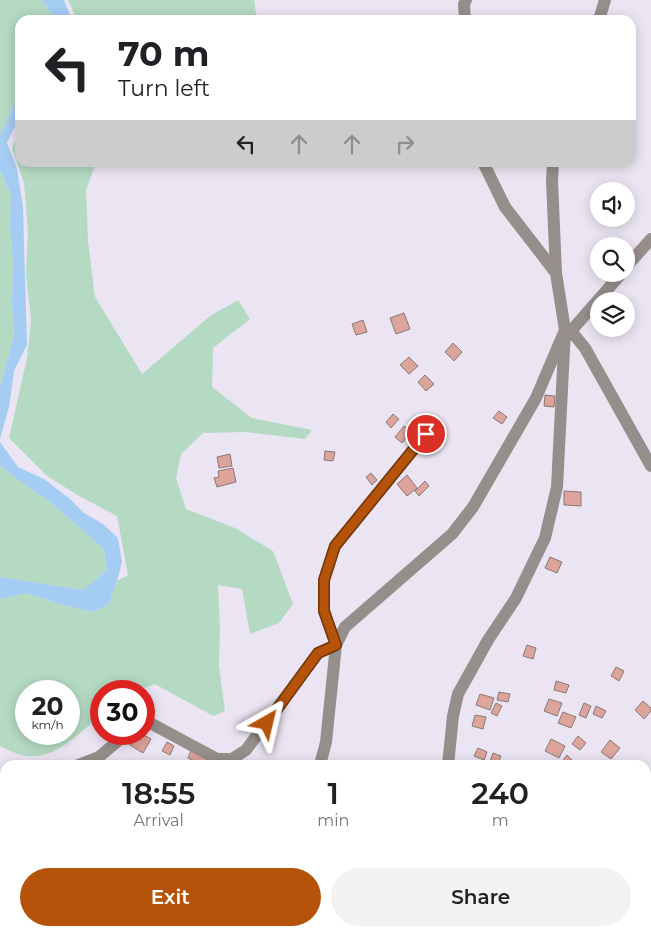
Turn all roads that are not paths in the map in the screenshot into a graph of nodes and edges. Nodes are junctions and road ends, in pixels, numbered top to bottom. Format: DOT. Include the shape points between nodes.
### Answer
graph roads {
  1 [pos="466,0"];
  2 [pos="605,0"];
  3 [pos="465,15"];
  4 [pos="600,15"];
  5 [pos="485,167"];
  6 [pos="553,167"];
  7 [pos="651,239"];
  8 [pos="635,257"];
  9 [pos="556,273"];
  10 [pos="613,282"];
  11 [pos="568,330"];
  12 [pos="426,434"];
  13 [pos="651,466"];
  14 [pos="336,645"];
  15 [pos="155,726"];
  16 [pos="113,745"];
  17 [pos="91,760"];
  18 [pos="213,760"];
  19 [pos="238,760"];
  20 [pos="321,760"];
  21 [pos="449,760"];
  1 -- 3 [label="street"];
  2 -- 4 [label="street"];
  5 -- 9 [label="street" via="505,207"];
  6 -- 9 [label="street"];
  7 -- 8 [label="street"];
  9 -- 11 [label="street"];
  10 -- 11 [label="street"];
  11 -- 13 [label="street" via="584,348"];
  11 -- 14 [label="street" via="536,398 473,507 452,534 346,628"];
  11 -- 21 [label="street" via="556,487 544,538 516,598 458,694"];
  12 -- 14 [label="street" via="335,546 324,580 324,611"];
  14 -- 19 [label="street" via="318,653"];
  14 -- 20 [label="street"];
  15 -- 18 [label="street"];
  16 -- 17 [label="street"];
}
